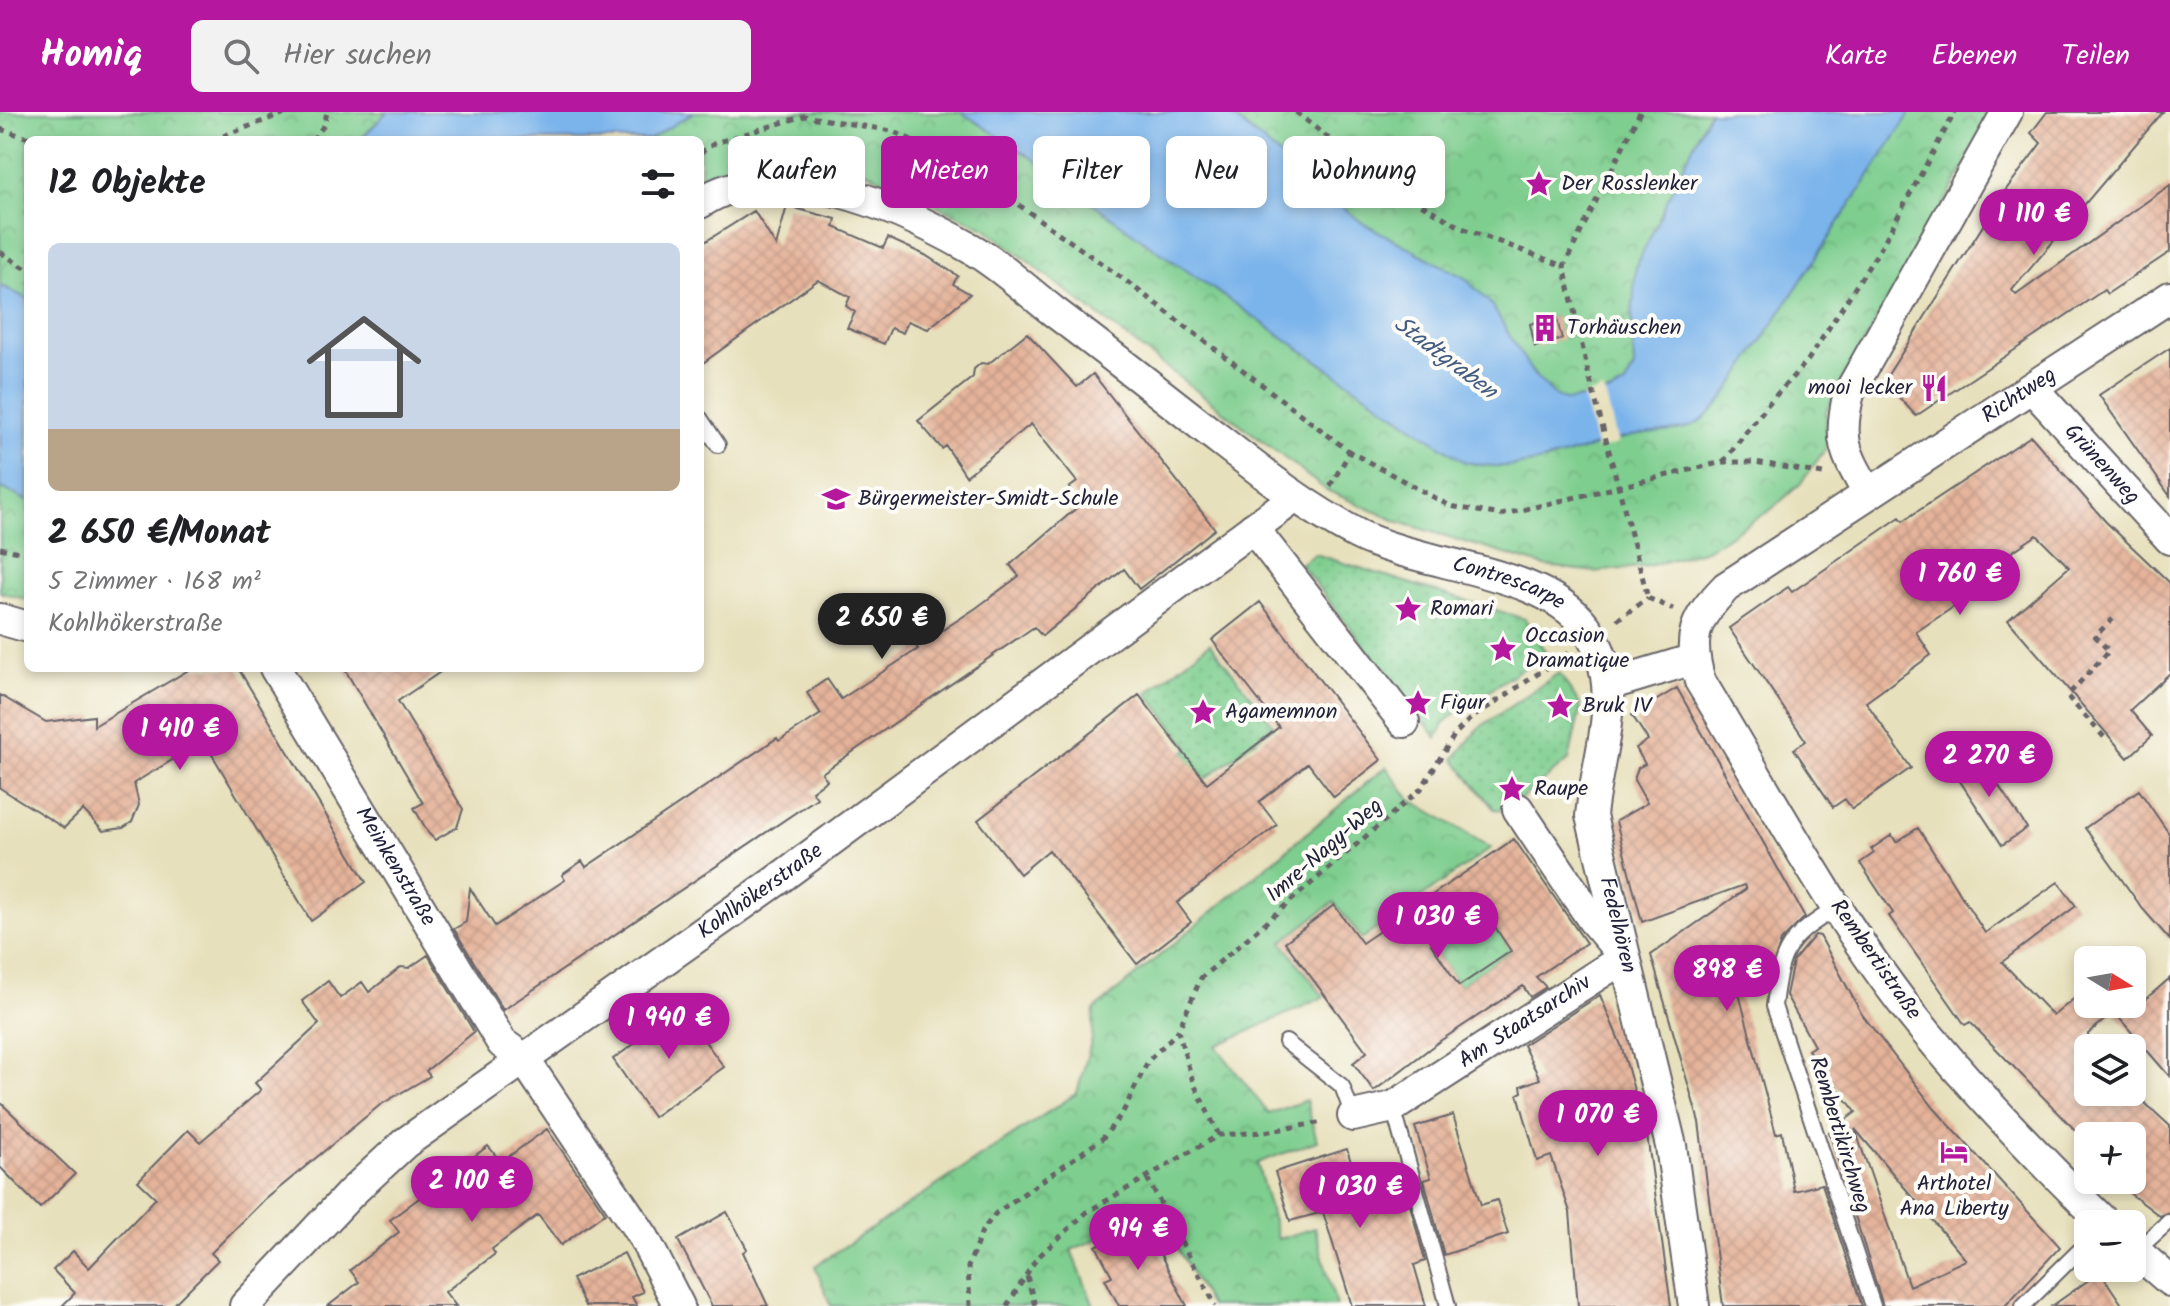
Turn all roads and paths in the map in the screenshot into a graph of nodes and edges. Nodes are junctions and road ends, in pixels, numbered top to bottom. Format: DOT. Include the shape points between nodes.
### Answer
graph roads {
  1 [pos="288,112"];
  2 [pos="327,112"];
  3 [pos="1296,112"];
  4 [pos="1955,112"];
  5 [pos="2007,112"];
  6 [pos="1639,114"];
  7 [pos="0,129"];
  8 [pos="223,136"];
  9 [pos="316,136"];
  10 [pos="24,137"];
  11 [pos="704,150"];
  12 [pos="704,201"];
  13 [pos="0,252"];
  14 [pos="1564,266"];
  15 [pos="24,267"];
  16 [pos="2170,297"];
  17 [pos="2033,389"];
  18 [pos="704,424"];
  19 [pos="718,445"];
  20 [pos="1350,452"];
  21 [pos="1723,462"];
  22 [pos="1620,489"];
  23 [pos="1868,493"];
  24 [pos="1305,504"];
  25 [pos="1253,528"];
  26 [pos="2170,539"];
  27 [pos="0,548"];
  28 [pos="24,553"];
  29 [pos="2117,615"];
  30 [pos="0,619"];
  31 [pos="24,626"];
  32 [pos="1592,637"];
  33 [pos="1694,659"];
  34 [pos="277,672"];
  35 [pos="1608,685"];
  36 [pos="1404,722"];
  37 [pos="2104,737"];
  38 [pos="1518,809"];
  39 [pos="1838,907"];
  40 [pos="1625,957"];
  41 [pos="1178,1031"];
  42 [pos="1286,1042"];
  43 [pos="524,1059"];
  44 [pos="1393,1107"];
  45 [pos="1353,1116"];
  46 [pos="1219,1135"];
  47 [pos="1147,1178"];
  48 [pos="2092,1210"];
  49 [pos="2168,1222"];
  50 [pos="2146,1240"];
  51 [pos="2074,1256"];
  52 [pos="2146,1260"];
  53 [pos="1027,1275"];
  54 [pos="2170,1281"];
  55 [pos="245,1306"];
  56 [pos="679,1306"];
  57 [pos="970,1306"];
  58 [pos="1007,1306"];
  59 [pos="1035,1306"];
  60 [pos="1216,1306"];
  61 [pos="1448,1306"];
  62 [pos="1694,1306"];
  63 [pos="1873,1306"];
  64 [pos="2023,1306"];
  1 -- 8 [label="path"];
  2 -- 9 [label="path"];
  3 -- 14 [label="path" via="1388,185 1462,228"];
  4 -- 21 [label="path" via="1880,249 1815,350"];
  5 -- 23 [label="street" via="1849,393 1841,426"];
  6 -- 14 [label="path"];
  7 -- 10 [label="path"];
  11 -- 20 [label="path" via="804,116 892,131 954,159 1126,281"];
  12 -- 24 [label="street, Contrescarpe" via="747,184 782,182 847,194 904,214 973,249"];
  13 -- 15 [label="path"];
  14 -- 22 [label="path"];
  16 -- 17 [label="street, Richtweg"];
  17 -- 23 [label="street, Richtweg"];
  17 -- 26 [label="street, Grünenweg"];
  18 -- 19 [label="lane"];
  20 -- 22 [label="path" via="1450,506 1501,515"];
  20 -- 24 [label="path"];
  21 -- 22 [label="path"];
  21 -- 23 [label="path" via="1813,469"];
  22 -- 32 [label="path, Imre-Nagy-Weg" via="1648,598"];
  23 -- 33 [label="street" via="1726,587 1697,621"];
  24 -- 25 [label="street, Kohlhökerstraße"];
  24 -- 32 [label="street, Contrescarpe" via="1360,536 1546,593 1568,608"];
  25 -- 36 [label="street"];
  25 -- 43 [label="street, Kohlhökerstraße" via="953,753"];
  27 -- 28 [label="path"];
  29 -- 37 [label="path" via="2095,636 2109,651 2067,696"];
  30 -- 31 [label="street"];
  32 -- 35 [label="street, Contrescarpe"];
  32 -- 41 [label="path, Imre-Nagy-Weg" via="1470,719 1421,789 1201,978"];
  33 -- 35 [label="street"];
  33 -- 39 [label="street, Rembertistraße" via="1700,681"];
  34 -- 43 [label="street, Meinkenstraße" via="502,1043"];
  35 -- 40 [label="street, Fedelhören" via="1609,714 1591,816"];
  38 -- 40 [label="street" via="1592,919"];
  39 -- 48 [label="street, Rembertistraße" via="1907,1009 2008,1129"];
  39 -- 63 [label="lane, Rembertikirchweg" via="1796,933 1778,967 1774,1006"];
  40 -- 44 [label="street, Am Staatsarchiv"];
  40 -- 62 [label="street, Fedelhören" via="1671,1146"];
  41 -- 46 [label="path" via="1193,1082"];
  41 -- 57 [label="path" via="1148,1061 1123,1112 1103,1138 989,1222 968,1267"];
  42 -- 45 [label="lane" via="1342,1086"];
  43 -- 55 [label="street, Kohlhökerstraße" via="405,1143"];
  43 -- 56 [label="street, Meinkenstraße" via="644,1238"];
  44 -- 45 [label="street, Am Staatsarchiv"];
  44 -- 61 [label="lane"];
  45 -- 46 [label="path"];
  46 -- 47 [label="path"];
  47 -- 53 [label="path" via="1087,1212 1036,1259"];
  47 -- 60 [label="path"];
  49 -- 50 [label="lane"];
  51 -- 64 [label="lane"];
  52 -- 54 [label="street"];
  53 -- 58 [label="path"];
  53 -- 59 [label="path"];
}
